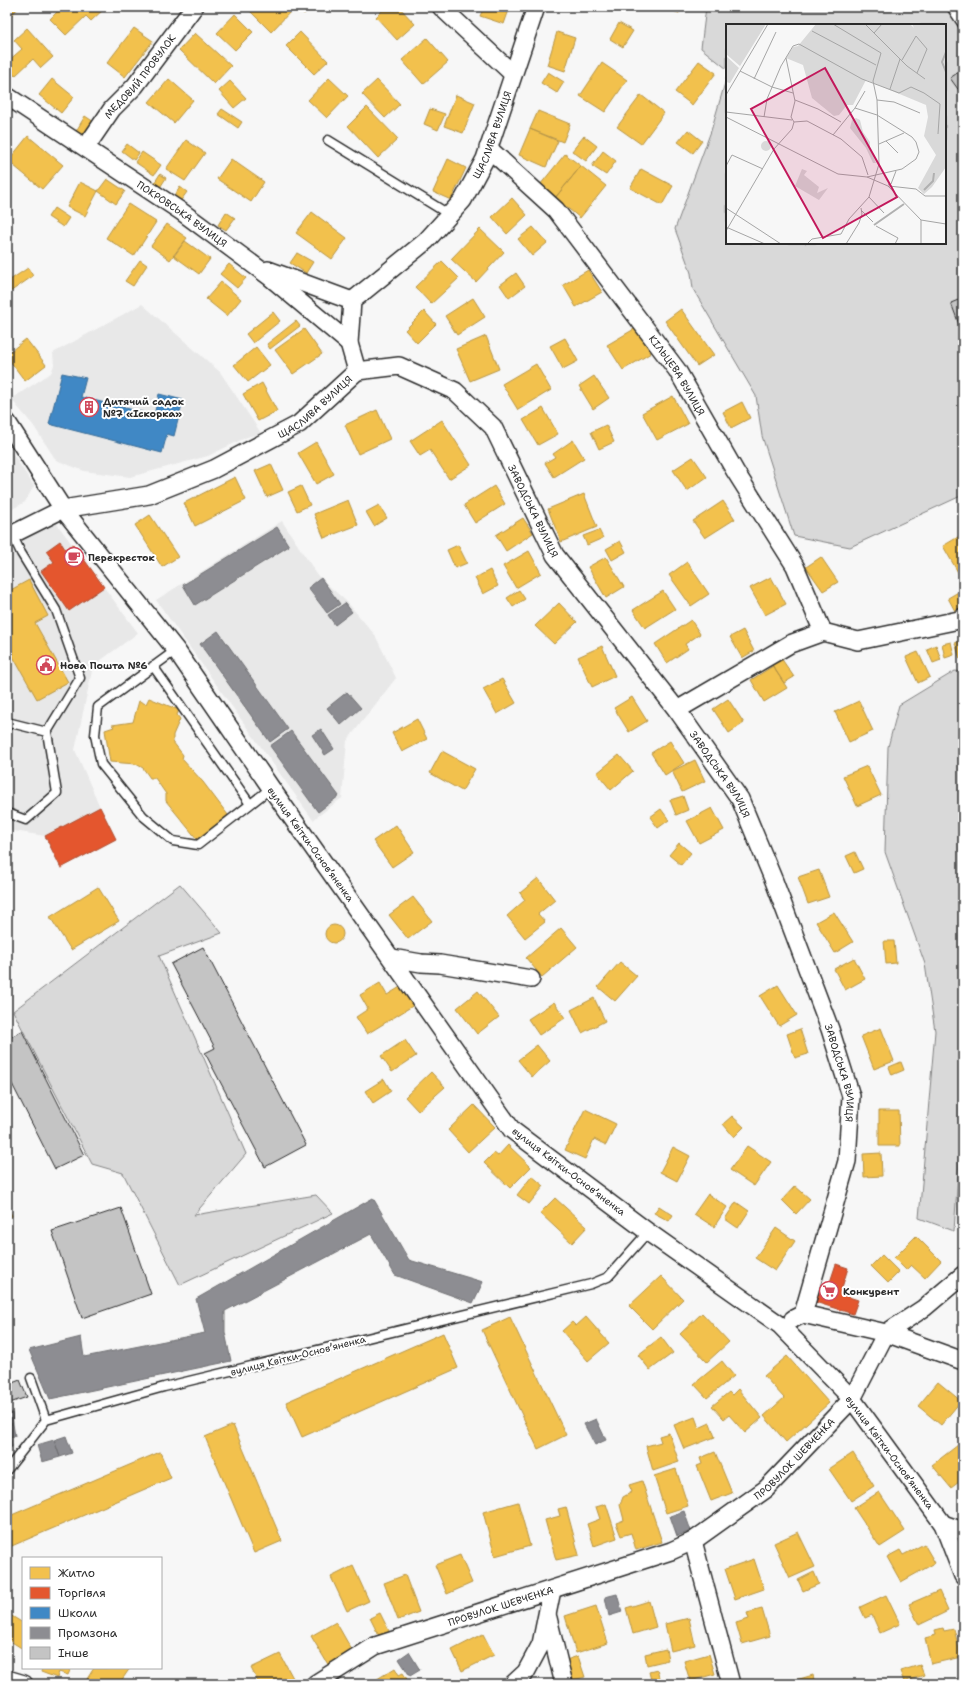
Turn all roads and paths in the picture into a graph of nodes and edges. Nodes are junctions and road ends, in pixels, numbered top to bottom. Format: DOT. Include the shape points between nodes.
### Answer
graph roads {
  1 [pos="194,7"];
  2 [pos="441,7"];
  3 [pos="536,7"];
  4 [pos="951,7"];
  5 [pos="963,25"];
  6 [pos="513,74"];
  7 [pos="7,96"];
  8 [pos="328,140"];
  9 [pos="86,147"];
  10 [pos="488,148"];
  11 [pos="450,215"];
  12 [pos="253,265"];
  13 [pos="352,301"];
  14 [pos="349,343"];
  15 [pos="357,370"];
  16 [pos="7,422"];
  17 [pos="63,510"];
  18 [pos="9,536"];
  19 [pos="963,617"];
  20 [pos="823,632"];
  21 [pos="176,650"];
  22 [pos="153,666"];
  23 [pos="677,710"];
  24 [pos="7,726"];
  25 [pos="47,732"];
  26 [pos="271,788"];
  27 [pos="250,804"];
  28 [pos="7,813"];
  29 [pos="392,958"];
  30 [pos="531,979"];
  31 [pos="648,1232"];
  32 [pos="963,1275"];
  33 [pos="803,1314"];
  34 [pos="780,1325"];
  35 [pos="886,1333"];
  36 [pos="963,1361"];
  37 [pos="31,1378"];
  38 [pos="852,1399"];
  39 [pos="46,1420"];
  40 [pos="7,1470"];
  41 [pos="943,1524"];
  42 [pos="963,1531"];
  43 [pos="694,1541"];
  44 [pos="963,1541"];
  45 [pos="963,1576"];
  46 [pos="552,1590"];
  47 [pos="547,1614"];
  48 [pos="7,1679"];
  49 [pos="24,1684"];
  50 [pos="315,1684"];
  51 [pos="512,1684"];
  52 [pos="564,1684"];
  53 [pos="731,1684"];
  1 -- 9 [label="street, МЕДОВИЙ ПРОВУЛОК" via="135,86 112,109"];
  2 -- 6 [label="street"];
  3 -- 6 [label="street, ЩАСЛИВА ВУЛИЦЯ"];
  4 -- 5 [label="lane"];
  6 -- 10 [label="street, ЩАСЛИВА ВУЛИЦЯ"];
  7 -- 9 [label="street, ПОКРОВСЬКА ВУЛИЦЯ"];
  8 -- 11 [label="lane"];
  9 -- 12 [label="street, ПОКРОВСЬКА ВУЛИЦЯ" via="182,212"];
  10 -- 11 [label="street, ЩАСЛИВА ВУЛИЦЯ" via="485,159 463,200"];
  10 -- 20 [label="street, КІЛЬЦЕВА ВУЛИЦЯ" via="556,210 677,370 795,566"];
  11 -- 13 [label="street, ЩАСЛИВА ВУЛИЦЯ" via="426,241"];
  12 -- 13 [label="street"];
  12 -- 14 [label="street, ПОКРОВСЬКА ВУЛИЦЯ"];
  13 -- 14 [label="street, ЩАСЛИВА ВУЛИЦЯ"];
  14 -- 15 [label="street, ЩАСЛИВА ВУЛИЦЯ"];
  15 -- 17 [label="street, ЩАСЛИВА ВУЛИЦЯ" via="300,424 214,469 149,495"];
  15 -- 23 [label="street, ЗАВОДСЬКА ВУЛИЦЯ" via="400,366 455,391 493,427 555,555"];
  16 -- 17 [label="street, вулиця Квітки-Основʼяненка"];
  17 -- 18 [label="street, ЩАСЛИВА ВУЛИЦЯ"];
  17 -- 21 [label="street, вулиця Квітки-Основʼяненка"];
  18 -- 25 [label="lane" via="56,610 80,678"];
  19 -- 20 [label="street" via="959,620 858,641"];
  20 -- 23 [label="street" via="790,644"];
  21 -- 22 [label="lane"];
  21 -- 26 [label="street, вулиця Квітки-Основʼяненка"];
  22 -- 27 [label="lane"];
  22 -- 27 [label="lane" via="98,707 95,735 101,764 143,816 173,841 198,845"];
  23 -- 33 [label="street, ЗАВОДСЬКА ВУЛИЦЯ" via="740,799 830,1029 852,1096 847,1161"];
  24 -- 25 [label="lane" via="11,723"];
  25 -- 28 [label="lane" via="57,793 26,820"];
  26 -- 27 [label="lane"];
  26 -- 29 [label="street, вулиця Квітки-Основʼяненка"];
  29 -- 30 [label="street"];
  29 -- 31 [label="street, вулиця Квітки-Основʼяненка" via="512,1130"];
  31 -- 34 [label="street, вулиця Квітки-Основʼяненка"];
  31 -- 39 [label="lane, вулиця Квітки-Основʼяненка" via="608,1277 591,1284 164,1387"];
  32 -- 35 [label="street" via="924,1308"];
  33 -- 34 [label="street"];
  33 -- 35 [label="street"];
  34 -- 38 [label="street, вулиця Квітки-Основʼяненка"];
  35 -- 36 [label="street"];
  35 -- 38 [label="street, ПРОВУЛОК ШЕВЧЕНКА"];
  37 -- 39 [label="lane"];
  38 -- 41 [label="street, вулиця Квітки-Основʼяненка"];
  38 -- 43 [label="street, ПРОВУЛОК ШЕВЧЕНКА" via="766,1489"];
  39 -- 40 [label="lane"];
  41 -- 42 [label="street"];
  41 -- 44 [label="street, вулиця Квітки-Основʼяненка"];
  41 -- 45 [label="street, вулиця Квітки-Основʼяненка"];
  43 -- 46 [label="street, ПРОВУЛОК ШЕВЧЕНКА"];
  43 -- 53 [label="street"];
  46 -- 47 [label="street"];
  46 -- 50 [label="street, ПРОВУЛОК ШЕВЧЕНКА" via="375,1646"];
  47 -- 51 [label="street" via="541,1644 526,1672"];
  47 -- 52 [label="street"];
  48 -- 49 [label="street"];
}
